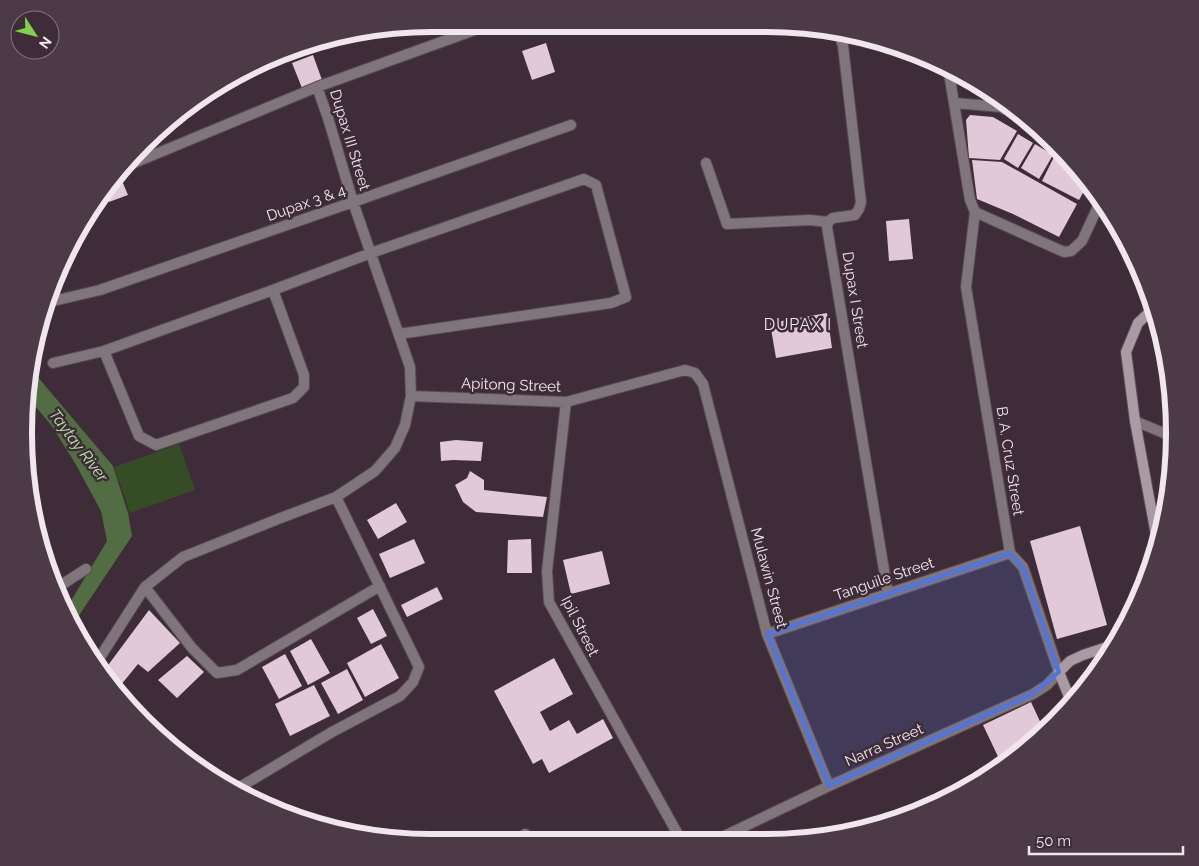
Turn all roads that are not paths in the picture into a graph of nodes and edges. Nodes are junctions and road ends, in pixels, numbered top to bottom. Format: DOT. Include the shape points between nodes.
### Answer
graph roads {
  1 [pos="469,32"];
  2 [pos="841,40"];
  3 [pos="950,78"];
  4 [pos="317,87"];
  5 [pos="955,104"];
  6 [pos="999,107"];
  7 [pos="571,125"];
  8 [pos="140,161"];
  9 [pos="706,163"];
  10 [pos="353,202"];
  11 [pos="1097,208"];
  12 [pos="975,212"];
  13 [pos="828,222"];
  14 [pos="371,253"];
  15 [pos="273,290"];
  16 [pos="55,301"];
  17 [pos="1148,314"];
  18 [pos="399,334"];
  19 [pos="104,351"];
  20 [pos="53,363"];
  21 [pos="695,373"];
  22 [pos="411,396"];
  23 [pos="566,402"];
  24 [pos="1135,422"];
  25 [pos="1166,434"];
  26 [pos="336,497"];
  27 [pos="1155,529"];
  28 [pos="1010,553"];
  29 [pos="86,569"];
  30 [pos="62,584"];
  31 [pos="380,586"];
  32 [pos="145,587"];
  33 [pos="888,594"];
  34 [pos="767,634"];
  35 [pos="1104,648"];
  36 [pos="100,657"];
  37 [pos="1060,672"];
  38 [pos="1069,695"];
  39 [pos="243,785"];
  40 [pos="830,786"];
  41 [pos="678,834"];
  42 [pos="729,834"];
  1 -- 4 [label="street"];
  2 -- 13 [label="street" via="861,202 855,215 833,218"];
  3 -- 5 [label="street"];
  4 -- 8 [label="street"];
  4 -- 10 [label="street, Dupax III Street"];
  5 -- 6 [label="street"];
  5 -- 12 [label="street" via="970,200"];
  7 -- 10 [label="street, Dupax 3 & 4"];
  9 -- 13 [label="street" via="727,224"];
  10 -- 14 [label="street, Dupax III Street"];
  10 -- 16 [label="street, Dupax 3 & 4" via="100,290"];
  11 -- 12 [label="street" via="1082,241 1071,251 1064,252"];
  12 -- 28 [label="street, B. A. Cruz Street" via="966,287"];
  13 -- 33 [label="street, Dupax I Street"];
  14 -- 15 [label="street"];
  14 -- 18 [label="street, Dupax III Street"];
  14 -- 18 [label="street" via="584,178 596,185 626,297 611,303"];
  15 -- 19 [label="street"];
  15 -- 19 [label="street" via="304,375 304,387 293,398 156,445 139,436"];
  17 -- 24 [label="street" via="1138,323 1126,352"];
  18 -- 22 [label="street, Dupax III Street" via="410,367"];
  19 -- 20 [label="street"];
  21 -- 23 [label="street, Apitong Street" via="685,370"];
  21 -- 34 [label="street, Mulawin Street" via="703,384"];
  22 -- 23 [label="street, Apitong Street"];
  22 -- 26 [label="street, Dupax III Street" via="405,425 395,448 375,471"];
  23 -- 41 [label="street, Ipil Street" via="546,571 549,602"];
  24 -- 25 [label="street"];
  24 -- 27 [label="street"];
  26 -- 31 [label="street"];
  26 -- 32 [label="street, Dupax III Street" via="183,557"];
  28 -- 33 [label="street, Tanguile Street"];
  28 -- 37 [label="street, B. A. Cruz Street" via="1023,567"];
  29 -- 30 [label="street"];
  31 -- 32 [label="street" via="237,670 217,673 192,648"];
  31 -- 39 [label="street" via="419,666 413,682 400,696"];
  32 -- 36 [label="street, Dupax III Street"];
  33 -- 34 [label="street, Tanguile Street"];
  34 -- 40 [label="street, Mulawin Street"];
  35 -- 37 [label="street" via="1070,661"];
  37 -- 38 [label="street, B. A. Cruz Street"];
  37 -- 40 [label="street, Narra Street" via="1033,694"];
  40 -- 42 [label="street, Narra Street"];
}
